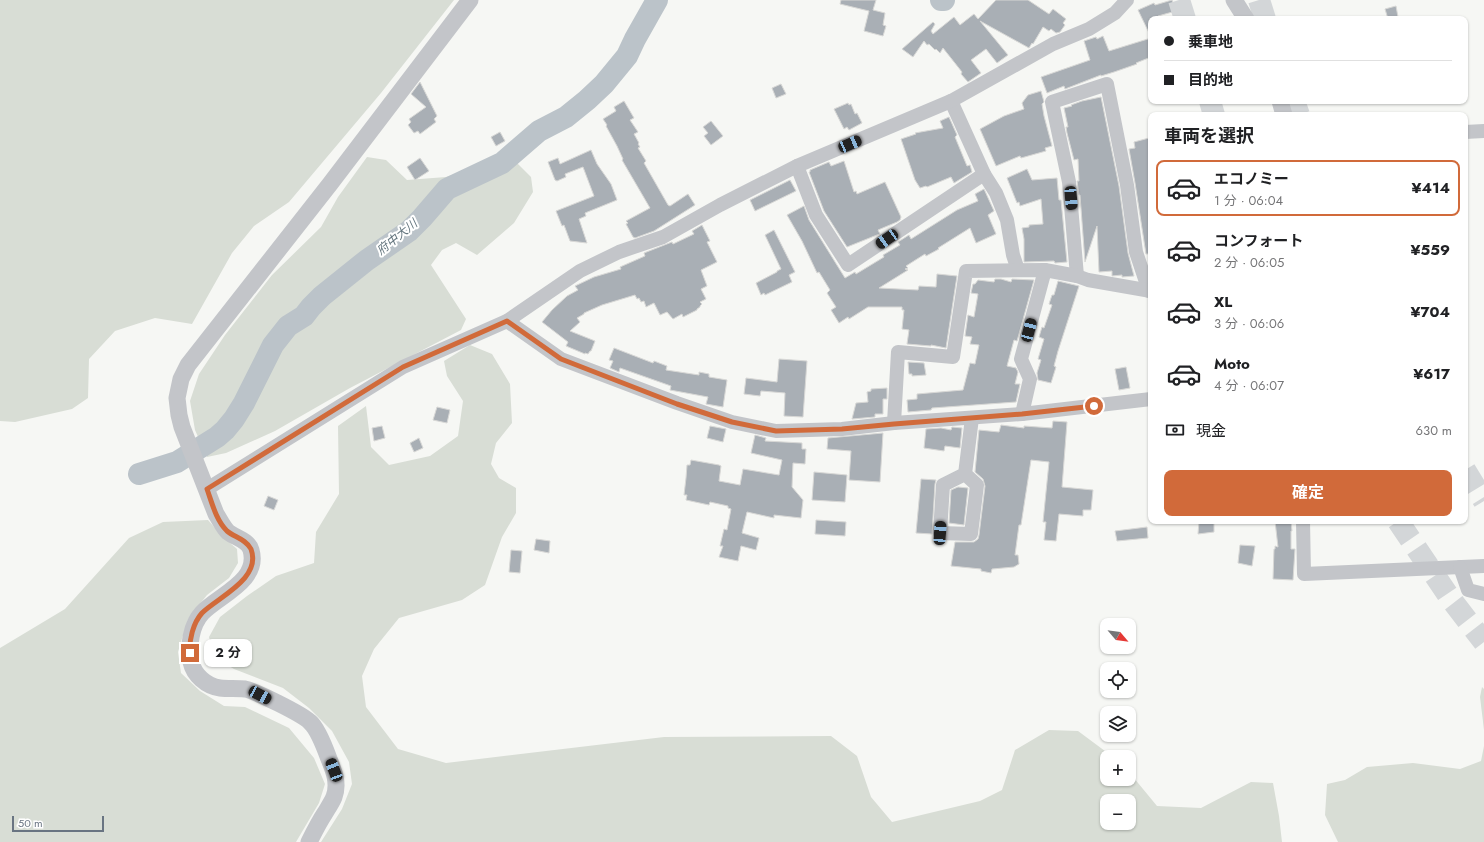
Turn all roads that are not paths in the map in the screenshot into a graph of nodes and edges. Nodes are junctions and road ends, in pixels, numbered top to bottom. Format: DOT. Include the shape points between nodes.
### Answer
graph roads {
  1 [pos="470,0"];
  2 [pos="1127,0"];
  3 [pos="1234,0"];
  4 [pos="1244,16"];
  5 [pos="951,101"];
  6 [pos="1484,131"];
  7 [pos="1468,132"];
  8 [pos="797,166"];
  9 [pos="984,174"];
  10 [pos="1018,270"];
  11 [pos="1045,270"];
  12 [pos="1077,276"];
  13 [pos="1148,285"];
  14 [pos="1148,291"];
  15 [pos="507,321"];
  16 [pos="1148,399"];
  17 [pos="1022,414"];
  18 [pos="972,418"];
  19 [pos="894,424"];
  20 [pos="966,474"];
  21 [pos="207,489"];
  22 [pos="1303,524"];
  23 [pos="1484,566"];
  24 [pos="1460,567"];
  25 [pos="1484,594"];
  26 [pos="309,842"];
  1 -- 21 [label="street" via="188,365 181,379 177,398 179,415"];
  2 -- 5 [label="street" via="1115,13 1089,29 1053,44"];
  3 -- 4 [label="street"];
  5 -- 8 [label="street"];
  5 -- 9 [label="street"];
  6 -- 7 [label="street"];
  8 -- 9 [label="street" via="816,215 848,265"];
  8 -- 15 [label="street" via="663,237 619,252 580,271"];
  9 -- 10 [label="street" via="996,193 1007,220"];
  10 -- 11 [label="street"];
  10 -- 19 [label="street" via="966,271 953,357 898,352"];
  11 -- 12 [label="street"];
  11 -- 17 [label="street" via="1020,360 1030,379"];
  12 -- 13 [label="street" via="1069,182 1052,102 1107,84 1127,185 1136,252"];
  12 -- 14 [label="street"];
  15 -- 19 [label="street" via="561,359 677,404 732,422 776,431"];
  15 -- 21 [label="street" via="403,367"];
  16 -- 17 [label="street"];
  17 -- 18 [label="street"];
  18 -- 19 [label="street"];
  18 -- 20 [label="street"];
  21 -- 26 [label="street" via="223,525 228,532 250,548 253,560 251,569 244,578 201,614 189,644 191,662 198,677 208,684 220,688 245,689 310,722 323,742 334,770 336,784 334,797"];
  22 -- 24 [label="street" via="1304,574"];
  23 -- 24 [label="street"];
  24 -- 25 [label="street" via="1468,590"];
}
